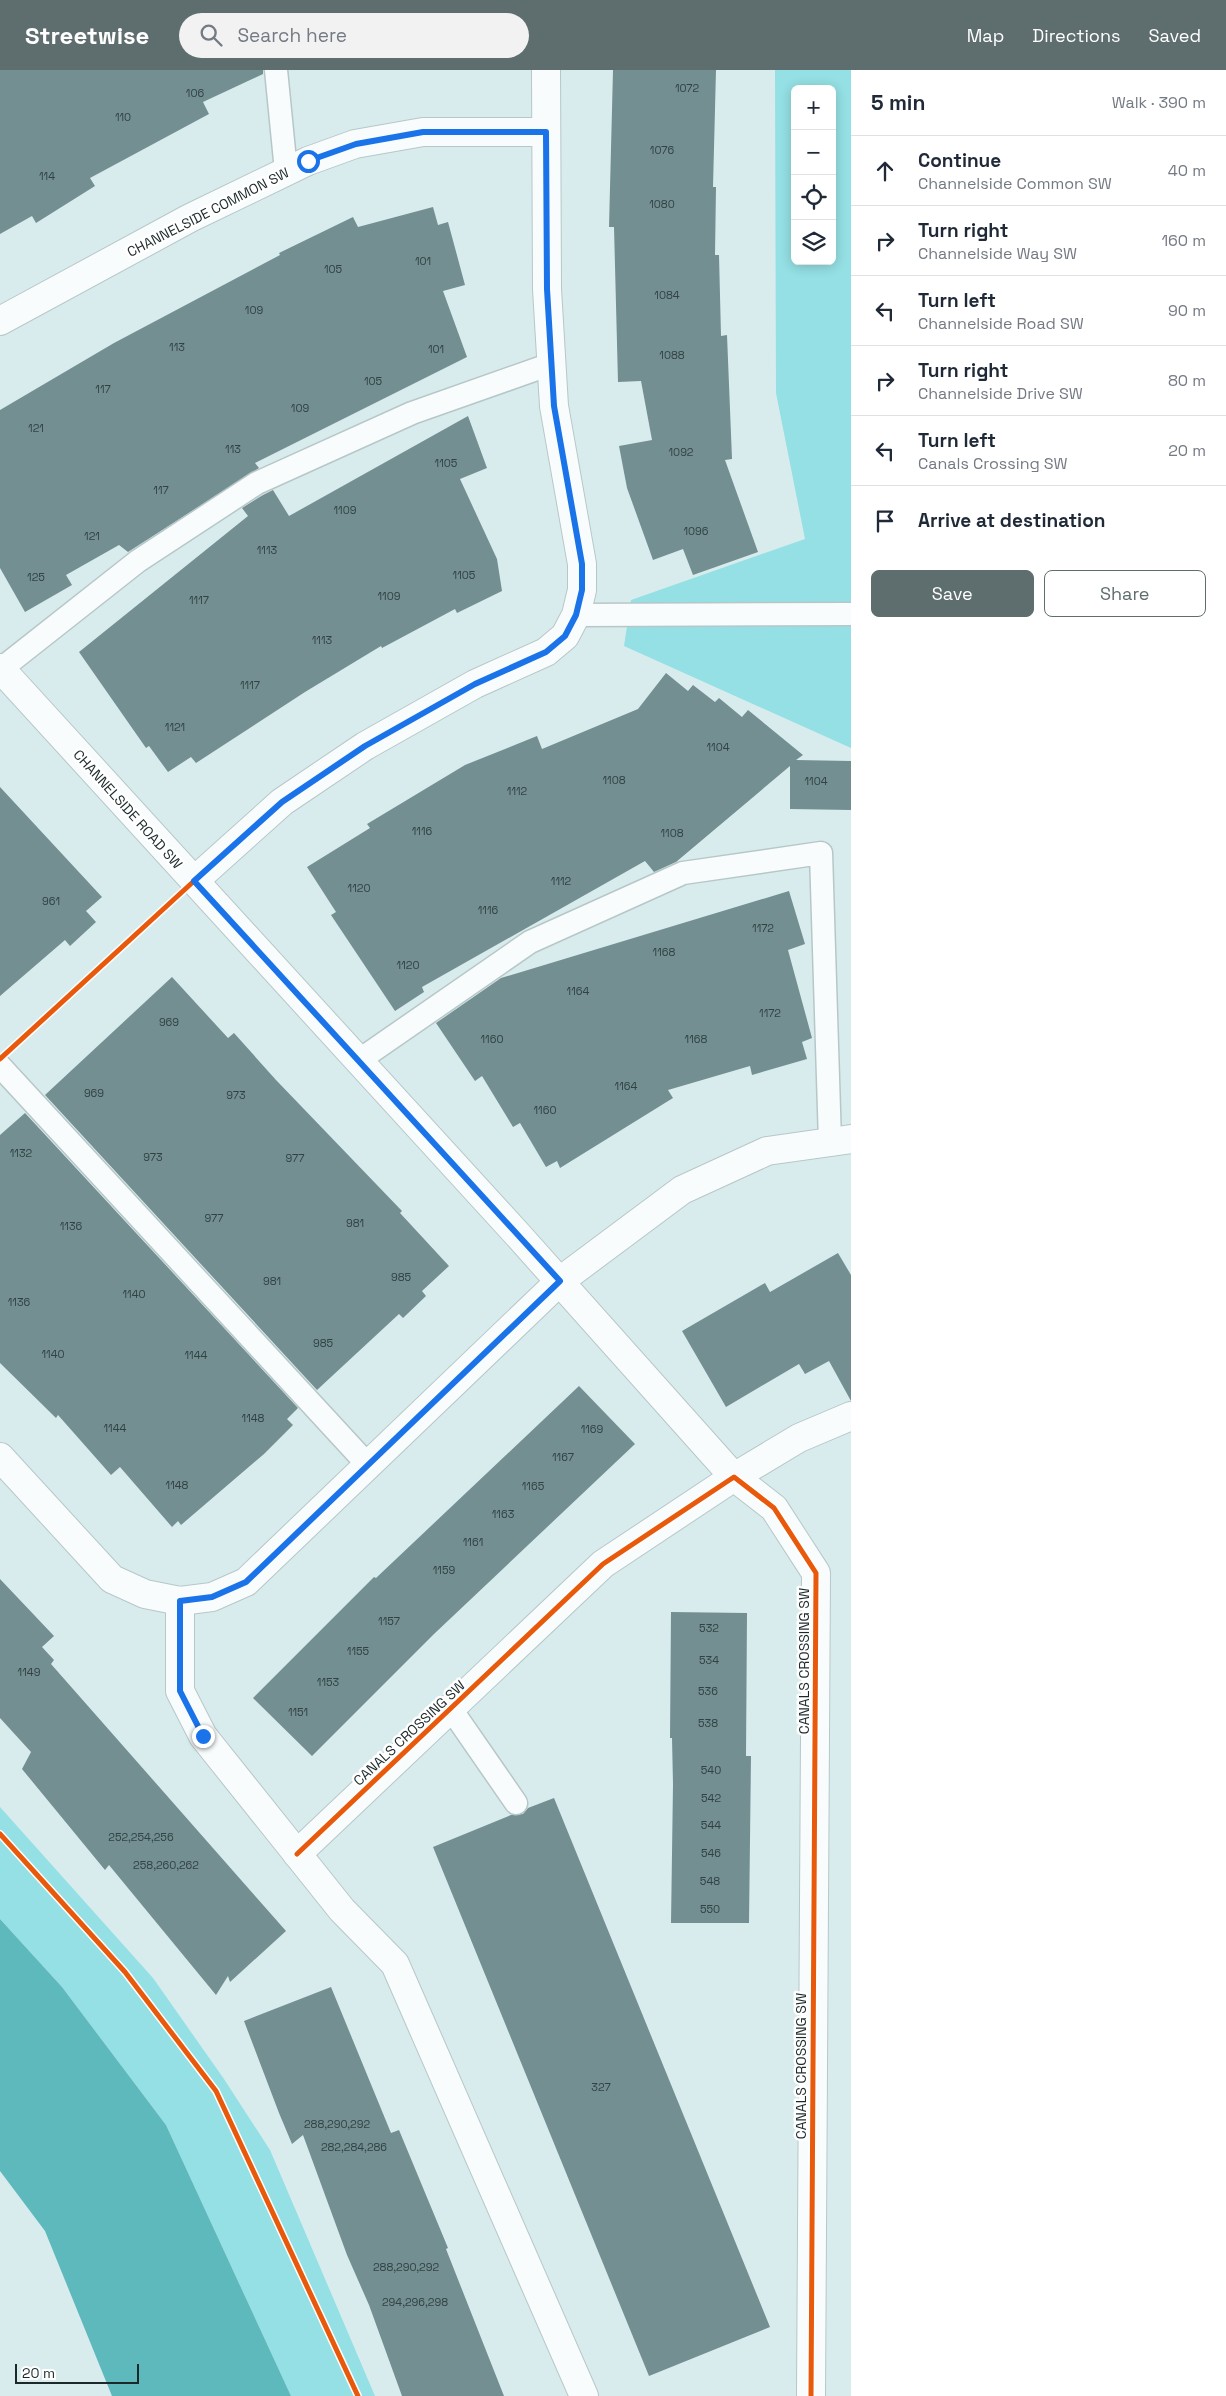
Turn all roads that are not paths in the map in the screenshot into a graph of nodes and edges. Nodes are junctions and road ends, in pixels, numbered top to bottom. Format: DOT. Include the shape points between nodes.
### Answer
graph roads {
  1 [pos="276,70"];
  2 [pos="546,70"];
  3 [pos="546,132"];
  4 [pos="286,172"];
  5 [pos="0,321"];
  6 [pos="551,364"];
  7 [pos="851,614"];
  8 [pos="576,615"];
  9 [pos="0,669"];
  10 [pos="194,881"];
  11 [pos="358,1062"];
  12 [pos="0,1066"];
  13 [pos="840,1141"];
  14 [pos="560,1281"];
  15 [pos="851,1416"];
  16 [pos="0,1457"];
  17 [pos="368,1465"];
  18 [pos="734,1477"];
  19 [pos="180,1601"];
  20 [pos="451,1709"];
  21 [pos="516,1803"];
  22 [pos="298,1854"];
  23 [pos="584,2396"];
  24 [pos="811,2396"];
  1 -- 4 [label="lane"];
  2 -- 3 [label="street"];
  3 -- 4 [label="street, CHANNELSIDE COMMON SW" via="423,132 356,144"];
  3 -- 6 [label="street"];
  4 -- 5 [label="street, CHANNELSIDE COMMON SW" via="190,218"];
  6 -- 8 [label="street" via="554,406 582,564 582,590"];
  6 -- 9 [label="lane" via="412,413 257,482 138,561"];
  7 -- 8 [label="lane"];
  8 -- 10 [label="street" via="565,636 546,652 475,684 365,746 282,802"];
  9 -- 10 [label="street, CHANNELSIDE ROAD SW"];
  10 -- 11 [label="street, CHANNELSIDE ROAD SW"];
  11 -- 13 [label="lane" via="530,942 683,873 821,853"];
  11 -- 14 [label="street, CHANNELSIDE ROAD SW"];
  12 -- 17 [label="lane"];
  13 -- 14 [label="street" via="767,1151 682,1190"];
  14 -- 17 [label="street"];
  14 -- 18 [label="street, CANALS CROSSING SW"];
  15 -- 18 [label="street, CANALS CROSSING SW" via="799,1438"];
  16 -- 19 [label="street" via="112,1579 145,1594"];
  17 -- 19 [label="street" via="246,1582 212,1597"];
  18 -- 20 [label="street, CANALS CROSSING SW" via="602,1564"];
  18 -- 24 [label="street, CANALS CROSSING SW" via="774,1508 816,1573"];
  19 -- 22 [label="street" via="180,1691 203,1736"];
  20 -- 21 [label="lane"];
  20 -- 22 [label="street, CANALS CROSSING SW"];
  22 -- 23 [label="street" via="342,1910 395,1964"];
}
